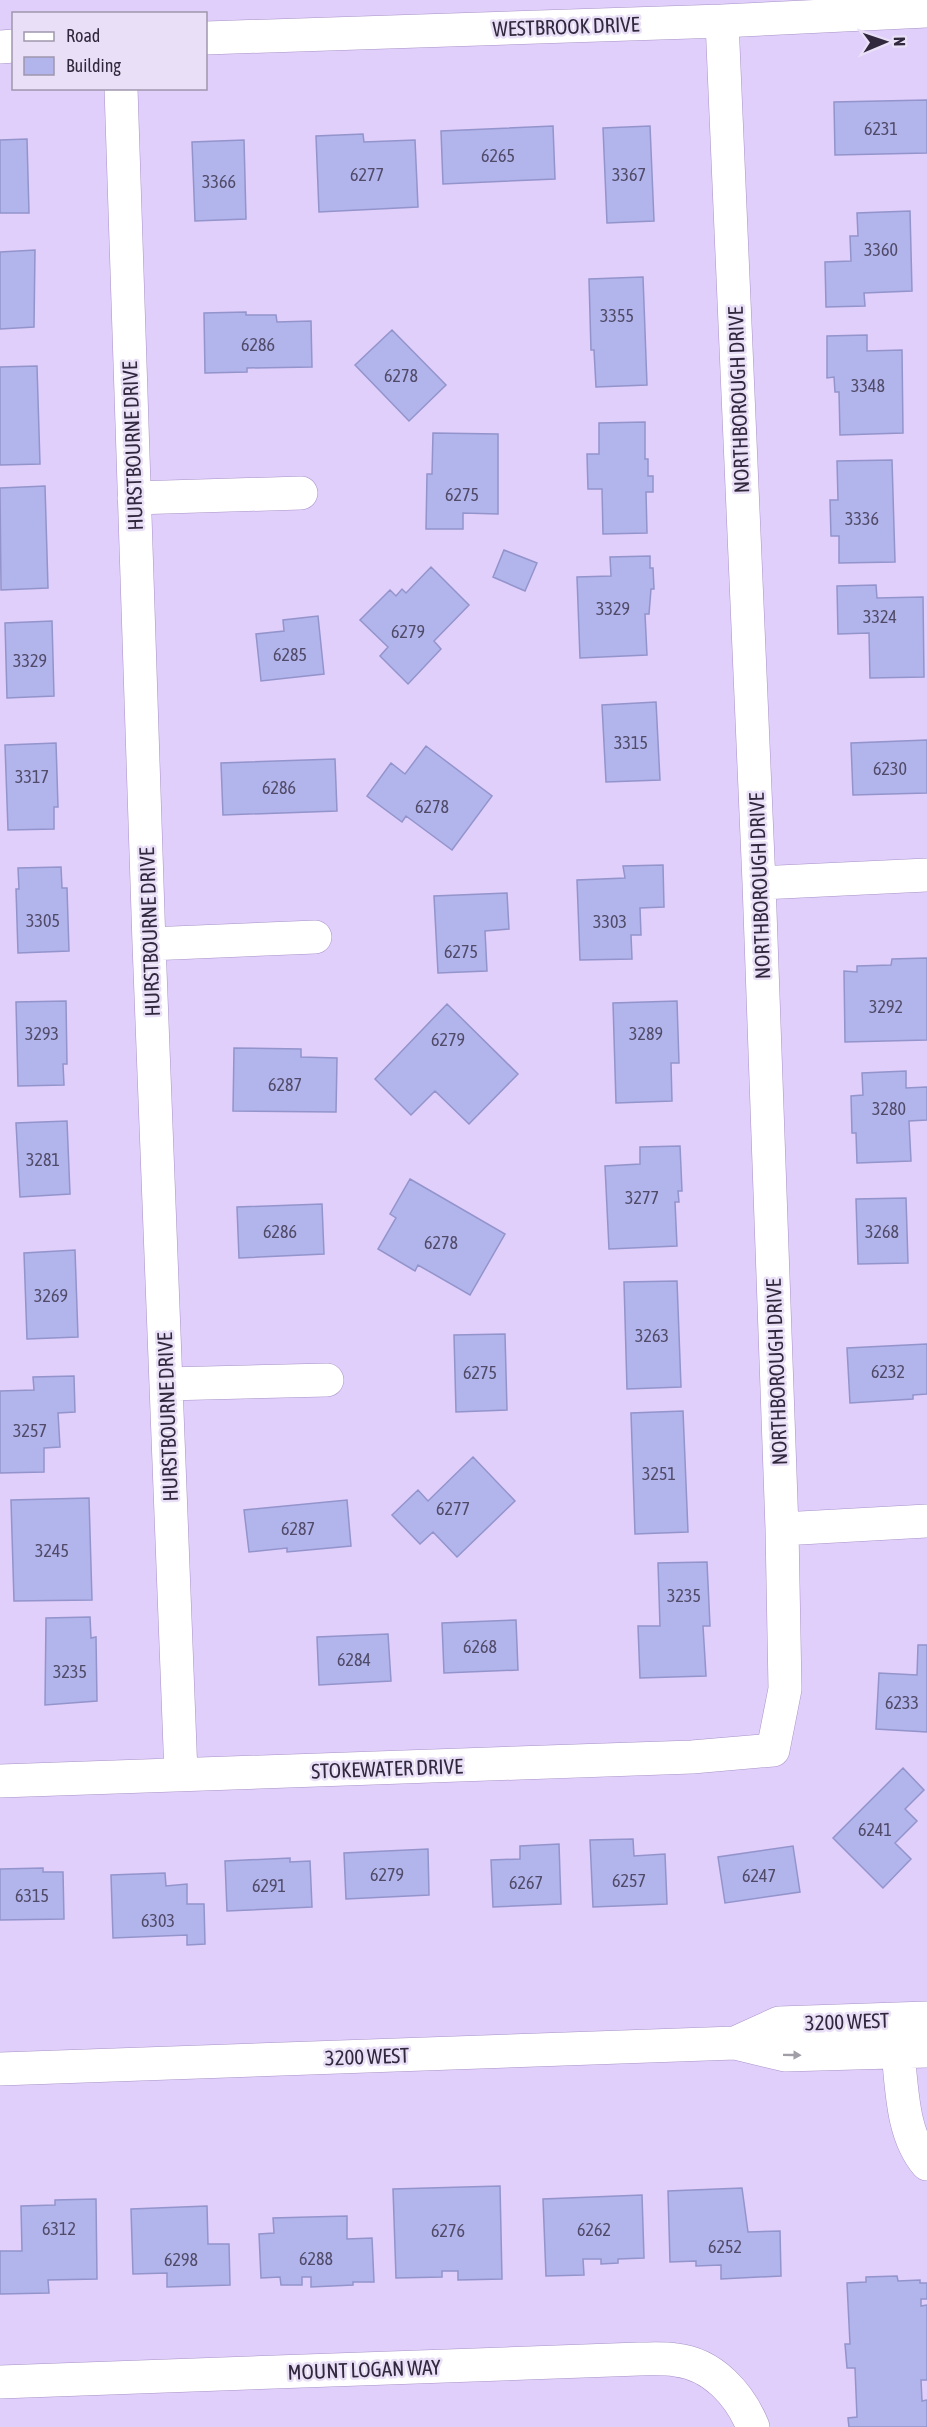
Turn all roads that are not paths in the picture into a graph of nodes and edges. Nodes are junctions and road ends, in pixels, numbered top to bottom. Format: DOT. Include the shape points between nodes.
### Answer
graph roads {
  1 [pos="927,11"];
  2 [pos="722,21"];
  3 [pos="207,38"];
  4 [pos="121,90"];
  5 [pos="301,493"];
  6 [pos="134,498"];
  7 [pos="927,875"];
  8 [pos="759,883"];
  9 [pos="315,937"];
  10 [pos="150,944"];
  11 [pos="327,1380"];
  12 [pos="166,1384"];
  13 [pos="927,1521"];
  14 [pos="782,1529"];
  15 [pos="773,1750"];
  16 [pos="181,1774"];
  17 [pos="0,1781"];
  18 [pos="927,2018"];
  19 [pos="735,2043"];
  20 [pos="912,2052"];
  21 [pos="0,2069"];
  22 [pos="927,2164"];
  23 [pos="0,2382"];
  24 [pos="753,2427"];
  1 -- 2 [label="street, WESTBROOK DRIVE"];
  2 -- 3 [label="street, WESTBROOK DRIVE"];
  2 -- 8 [label="street, NORTHBOROUGH DRIVE"];
  4 -- 6 [label="street, HURSTBOURNE DRIVE"];
  5 -- 6 [label="street"];
  6 -- 10 [label="street, HURSTBOURNE DRIVE"];
  7 -- 8 [label="street"];
  8 -- 14 [label="street, NORTHBOROUGH DRIVE"];
  9 -- 10 [label="street"];
  10 -- 12 [label="street, HURSTBOURNE DRIVE"];
  11 -- 12 [label="street"];
  12 -- 16 [label="street, HURSTBOURNE DRIVE"];
  13 -- 14 [label="street"];
  14 -- 15 [label="street, NORTHBOROUGH DRIVE" via="785,1689"];
  15 -- 16 [label="street, STOKEWATER DRIVE" via="692,1758"];
  16 -- 17 [label="street, STOKEWATER DRIVE"];
  18 -- 19 [label="street, 3200 WEST" via="779,2023"];
  19 -- 20 [label="street, 3200 WEST, one-way" via="785,2055"];
  19 -- 21 [label="street, 3200 WEST"];
  20 -- 22 [label="street" via="904,2110 919,2155"];
  23 -- 24 [label="street, MOUNT LOGAN WAY" via="678,2360 703,2368 722,2382 740,2400"];
}
